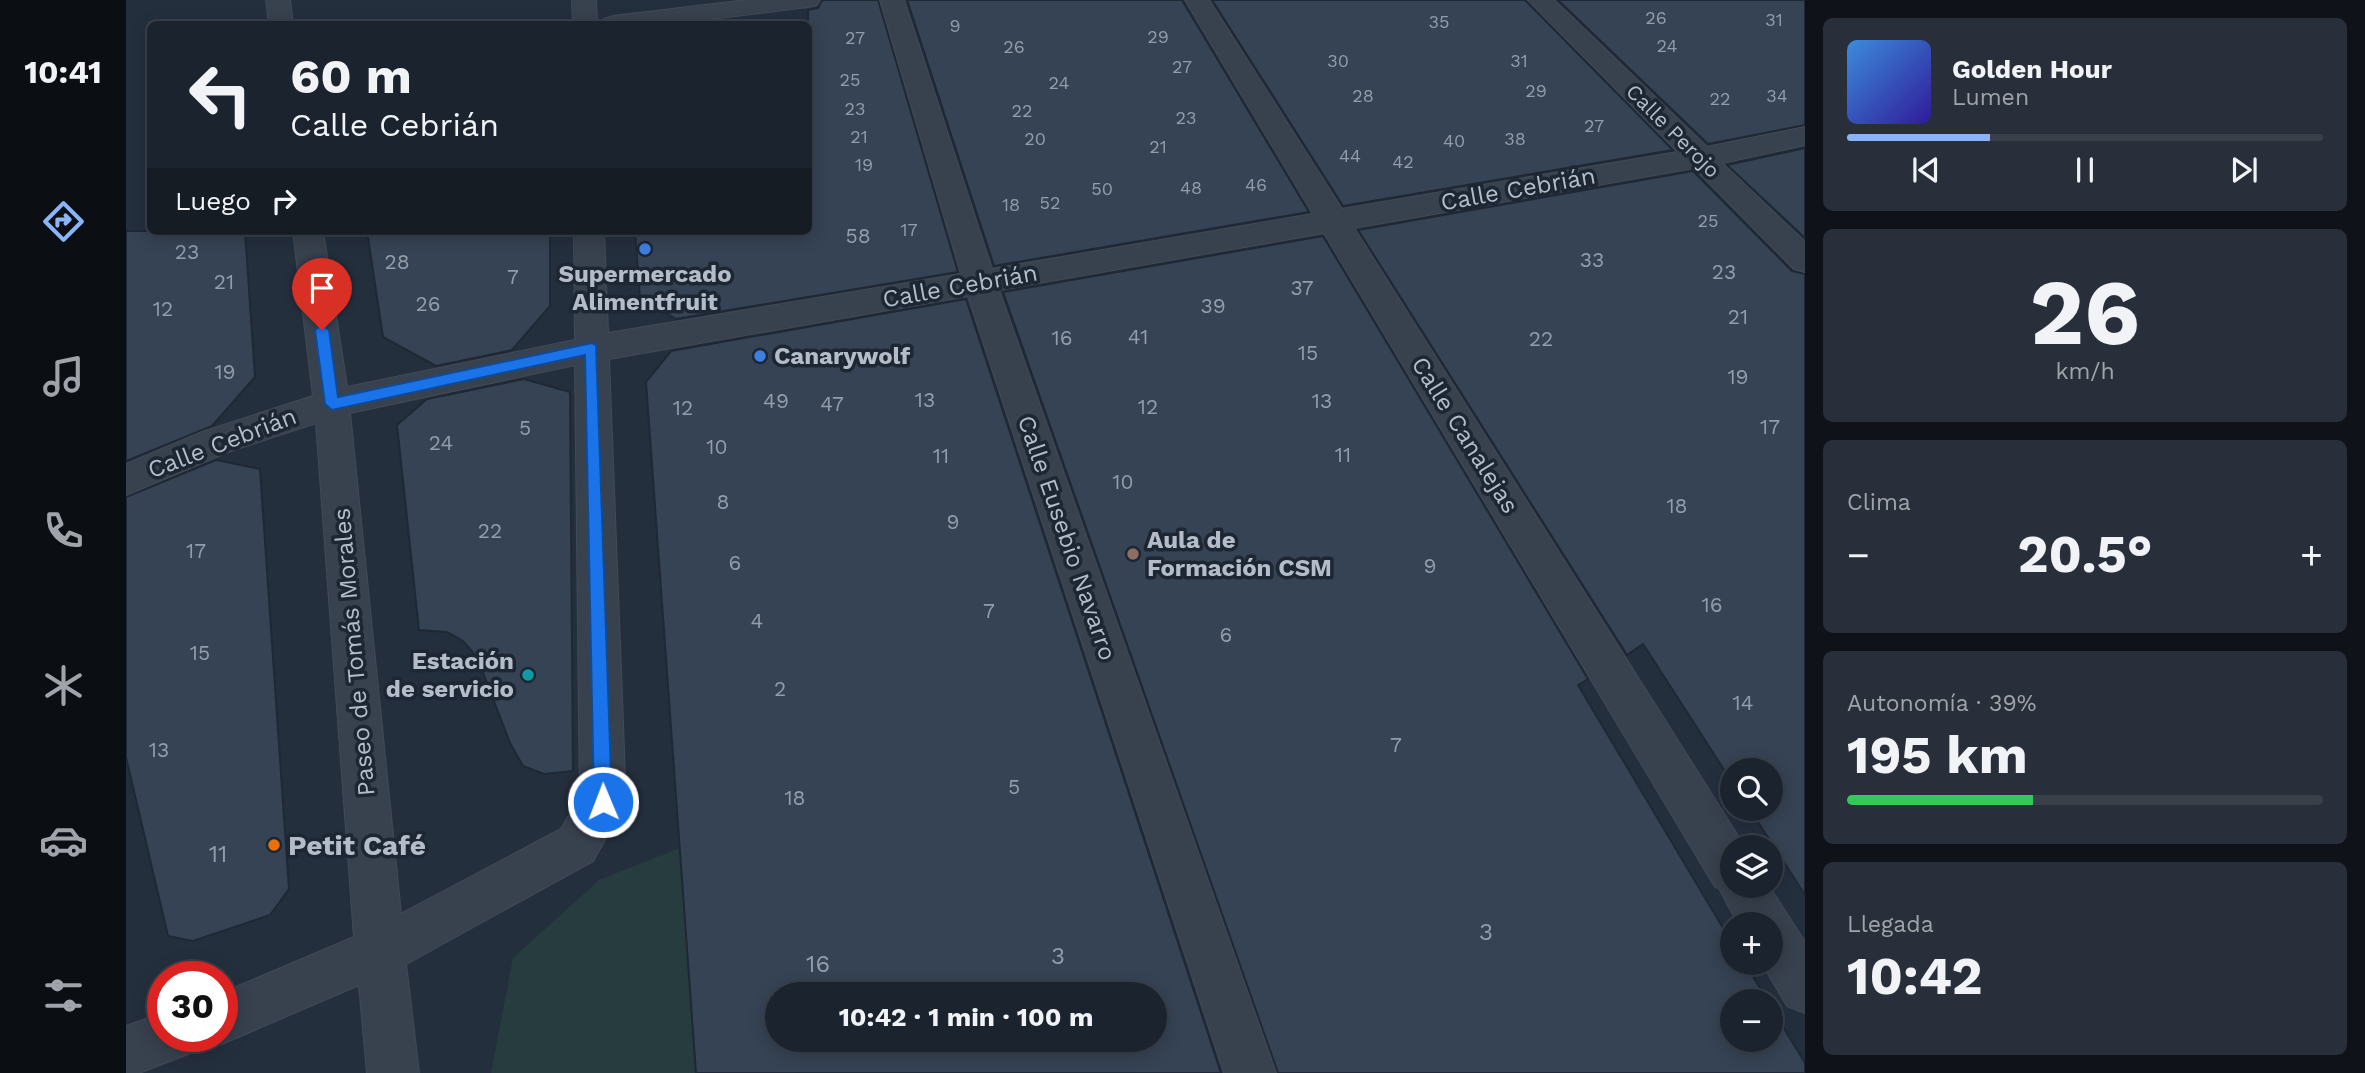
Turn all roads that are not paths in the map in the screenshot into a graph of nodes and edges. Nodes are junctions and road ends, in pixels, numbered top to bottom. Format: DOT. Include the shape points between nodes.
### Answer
graph roads {
  1 [pos="278,0"];
  2 [pos="584,0"];
  3 [pos="808,0"];
  4 [pos="891,0"];
  5 [pos="1197,0"];
  6 [pos="1540,0"];
  7 [pos="281,21"];
  8 [pos="584,21"];
  9 [pos="636,21"];
  10 [pos="1805,136"];
  11 [pos="1700,158"];
  12 [pos="1334,220"];
  13 [pos="309,235"];
  14 [pos="589,235"];
  15 [pos="1805,261"];
  16 [pos="980,282"];
  17 [pos="592,349"];
  18 [pos="332,404"];
  19 [pos="126,480"];
  20 [pos="1720,850"];
  21 [pos="380,951"];
  22 [pos="1783,952"];
  23 [pos="1805,988"];
  24 [pos="238,1012"];
  25 [pos="147,1044"];
  26 [pos="126,1051"];
  27 [pos="393,1073"];
  28 [pos="1250,1073"];
  1 -- 7 [label="street"];
  2 -- 8 [label="street"];
  3 -- 9 [label="street"];
  4 -- 16 [label="street, Calle Eusebio Navarro"];
  5 -- 12 [label="street, Calle Canalejas"];
  6 -- 11 [label="street, Calle Perojo"];
  10 -- 11 [label="street, Calle Cebrián"];
  11 -- 12 [label="street, Calle Cebrián"];
  11 -- 15 [label="street, Calle Perojo"];
  12 -- 16 [label="street, Calle Cebrián"];
  12 -- 20 [label="street, Calle Canalejas"];
  13 -- 18 [label="street, Paseo de Tomás Morales"];
  14 -- 17 [label="street"];
  16 -- 17 [label="street, Calle Cebrián"];
  16 -- 28 [label="street, Calle Eusebio Navarro"];
  17 -- 18 [label="street, Calle Cebrián"];
  17 -- 21 [label="street" via="603,802 577,845"];
  18 -- 19 [label="street, Calle Cebrián" via="215,442"];
  18 -- 21 [label="street, Paseo de Tomás Morales"];
  21 -- 24 [label="street"];
  21 -- 27 [label="street, Paseo de Tomás Morales"];
  22 -- 23 [label="street"];
  25 -- 26 [label="street"];
}
